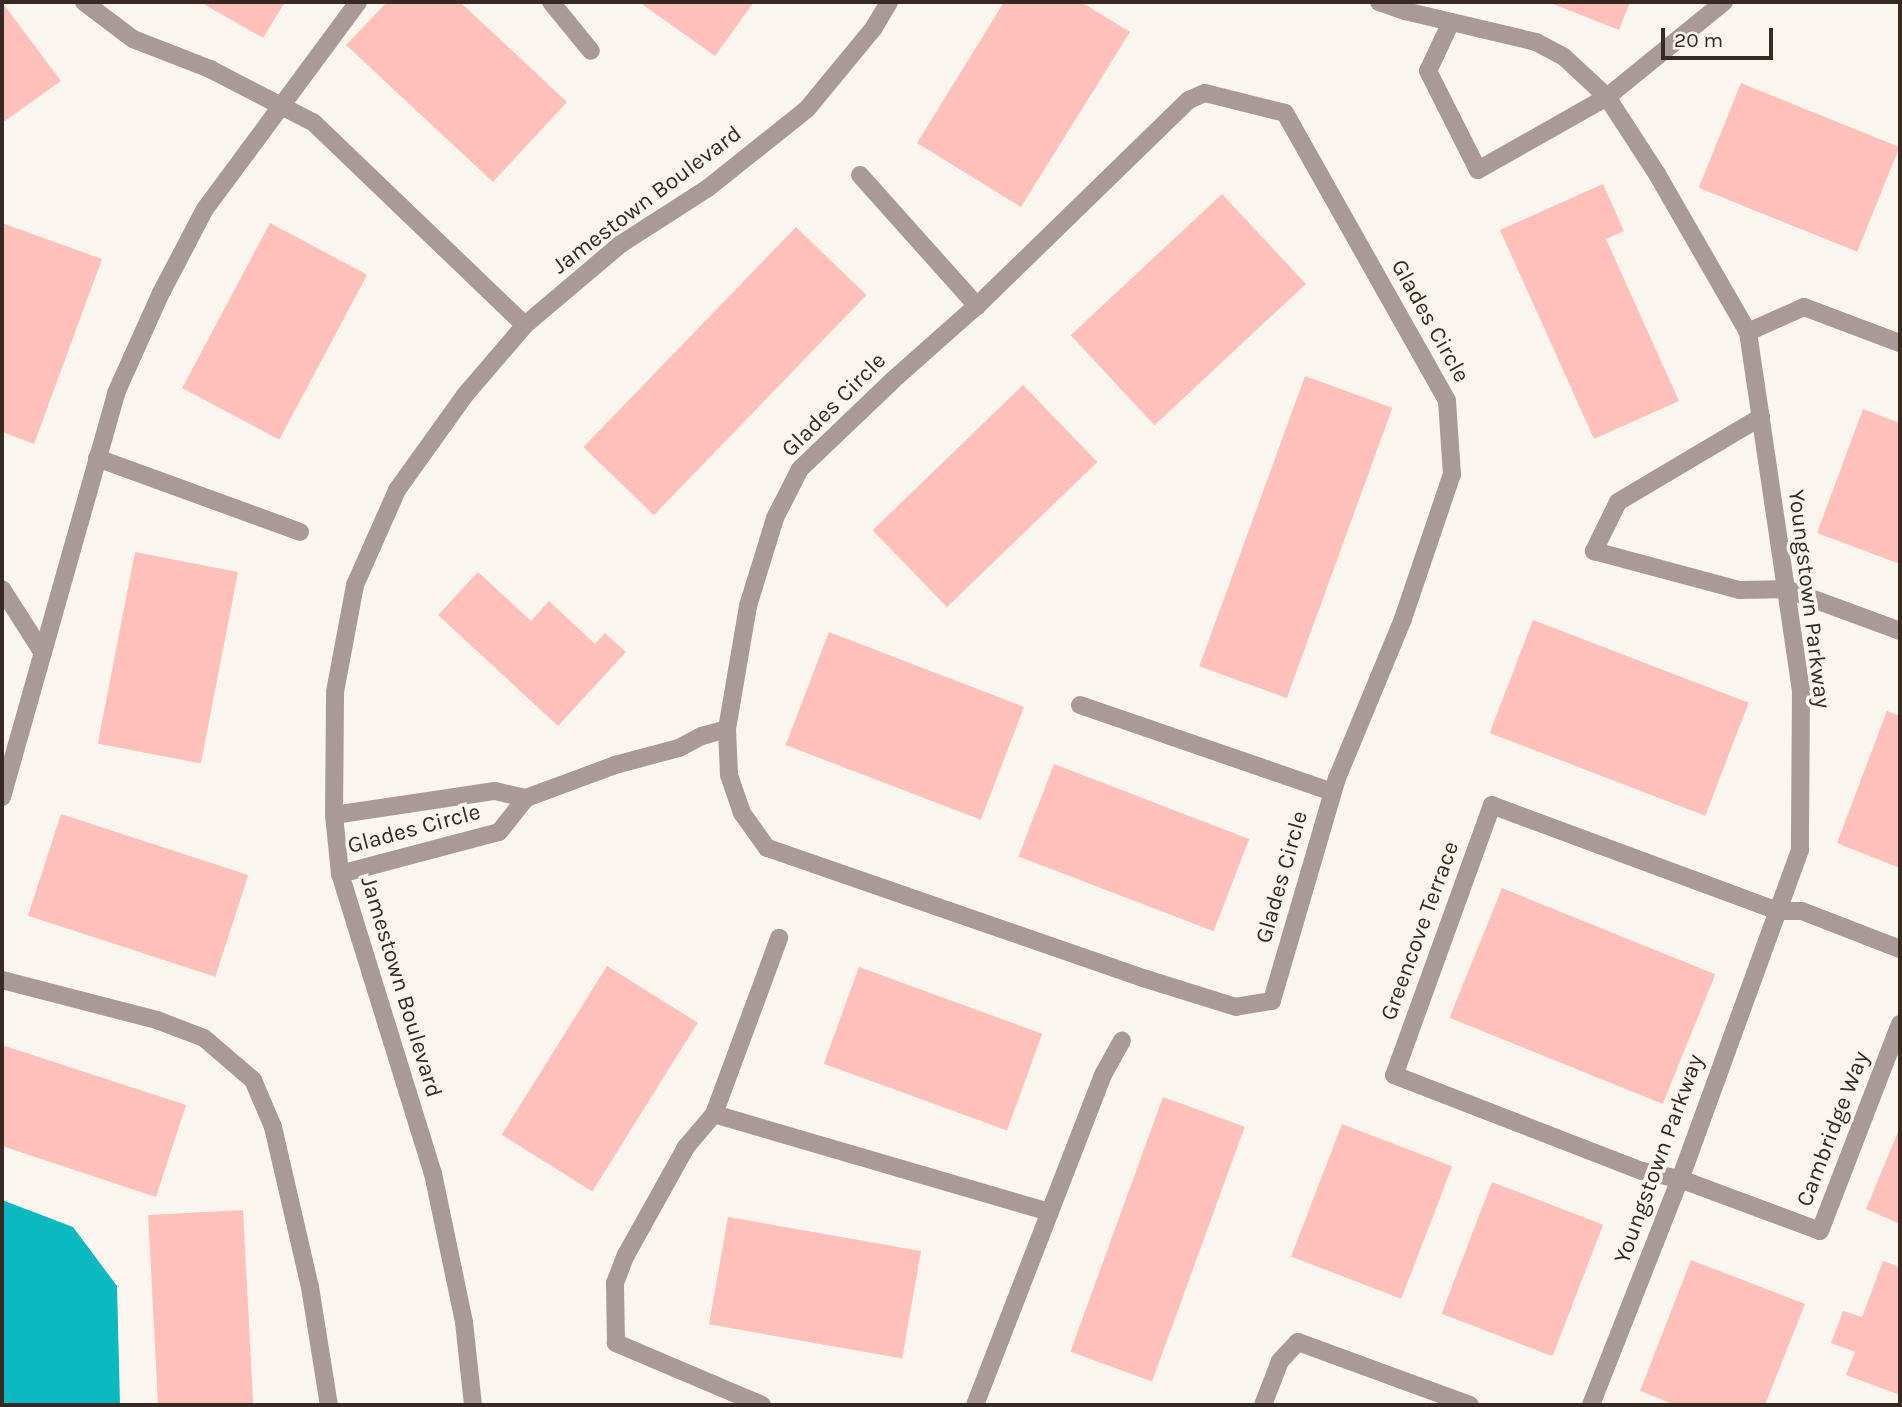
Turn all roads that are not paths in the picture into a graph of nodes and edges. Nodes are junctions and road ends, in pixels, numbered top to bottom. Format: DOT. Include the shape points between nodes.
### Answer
graph roads {
  1 [pos="84,2"];
  2 [pos="358,2"];
  3 [pos="551,2"];
  4 [pos="889,2"];
  5 [pos="1379,2"];
  6 [pos="1724,2"];
  7 [pos="1407,7"];
  8 [pos="1451,22"];
  9 [pos="591,51"];
  10 [pos="1607,97"];
  11 [pos="282,107"];
  12 [pos="860,175"];
  13 [pos="977,306"];
  14 [pos="525,325"];
  15 [pos="1748,332"];
  16 [pos="1900,343"];
  17 [pos="1761,417"];
  18 [pos="97,458"];
  19 [pos="300,532"];
  20 [pos="2,589"];
  21 [pos="1786,589"];
  22 [pos="1900,631"];
  23 [pos="43,653"];
  24 [pos="1080,705"];
  25 [pos="727,729"];
  26 [pos="1332,792"];
  27 [pos="2,797"];
  28 [pos="526,799"];
  29 [pos="334,815"];
  30 [pos="340,874"];
  31 [pos="1778,911"];
  32 [pos="779,938"];
  33 [pos="1900,949"];
  34 [pos="2,980"];
  35 [pos="1900,1024"];
  36 [pos="1122,1041"];
  37 [pos="714,1114"];
  38 [pos="1680,1179"];
  39 [pos="1050,1212"];
  40 [pos="329,1405"];
  41 [pos="473,1405"];
  42 [pos="762,1405"];
  43 [pos="975,1405"];
  44 [pos="1263,1405"];
  45 [pos="1470,1405"];
  46 [pos="1591,1405"];
  1 -- 11 [label="street" via="133,39 210,69"];
  2 -- 11 [label="street"];
  3 -- 9 [label="street"];
  4 -- 14 [label="street, Jamestown Boulevard" via="873,29 807,109 708,188 621,244"];
  5 -- 7 [label="street, Youngstown Parkway"];
  6 -- 10 [label="street"];
  7 -- 8 [label="street, Youngstown Parkway"];
  8 -- 10 [label="street, Youngstown Parkway" via="1536,42 1564,57"];
  8 -- 10 [label="street" via="1428,71 1478,170"];
  10 -- 15 [label="street, Youngstown Parkway"];
  11 -- 14 [label="street" via="314,123"];
  11 -- 18 [label="street" via="205,209 116,393"];
  12 -- 13 [label="street"];
  13 -- 25 [label="street, Glades Circle" via="800,469 775,518 748,606"];
  13 -- 26 [label="street, Glades Circle" via="1189,100 1205,93 1284,113 1447,401 1452,474 1404,619"];
  14 -- 29 [label="street, Jamestown Boulevard" via="465,395 397,490 355,585 335,692"];
  15 -- 16 [label="street" via="1804,307"];
  15 -- 17 [label="street, Youngstown Parkway"];
  17 -- 21 [label="street, Youngstown Parkway"];
  17 -- 21 [label="street" via="1618,502 1594,551 1740,590"];
  18 -- 19 [label="street"];
  18 -- 23 [label="street"];
  20 -- 23 [label="street"];
  21 -- 22 [label="street"];
  21 -- 31 [label="street, Youngstown Parkway" via="1801,691 1800,850"];
  23 -- 27 [label="street"];
  24 -- 26 [label="street"];
  25 -- 26 [label="street, Glades Circle" via="729,775 741,813 767,848 1236,1007 1272,1001"];
  25 -- 28 [label="street, Glades Circle"];
  28 -- 29 [label="street, Glades Circle" via="495,791"];
  28 -- 30 [label="street, Glades Circle" via="499,832"];
  29 -- 30 [label="street, Jamestown Boulevard"];
  30 -- 41 [label="street, Jamestown Boulevard" via="433,1174 464,1322"];
  31 -- 33 [label="street" via="1802,911"];
  31 -- 38 [label="street, Youngstown Parkway"];
  31 -- 38 [label="street, Greencove Terrace" via="1492,804 1394,1075 1642,1171"];
  32 -- 37 [label="street"];
  34 -- 40 [label="street" via="157,1020 204,1038 253,1080 273,1127 310,1287"];
  35 -- 38 [label="street, Cambridge Way" via="1820,1231"];
  36 -- 39 [label="street" via="1104,1073"];
  37 -- 39 [label="street"];
  37 -- 42 [label="street" via="686,1147 626,1255 615,1283 616,1343"];
  38 -- 46 [label="street, Youngstown Parkway"];
  39 -- 43 [label="street"];
  44 -- 45 [label="street" via="1280,1361 1298,1342"];
}
